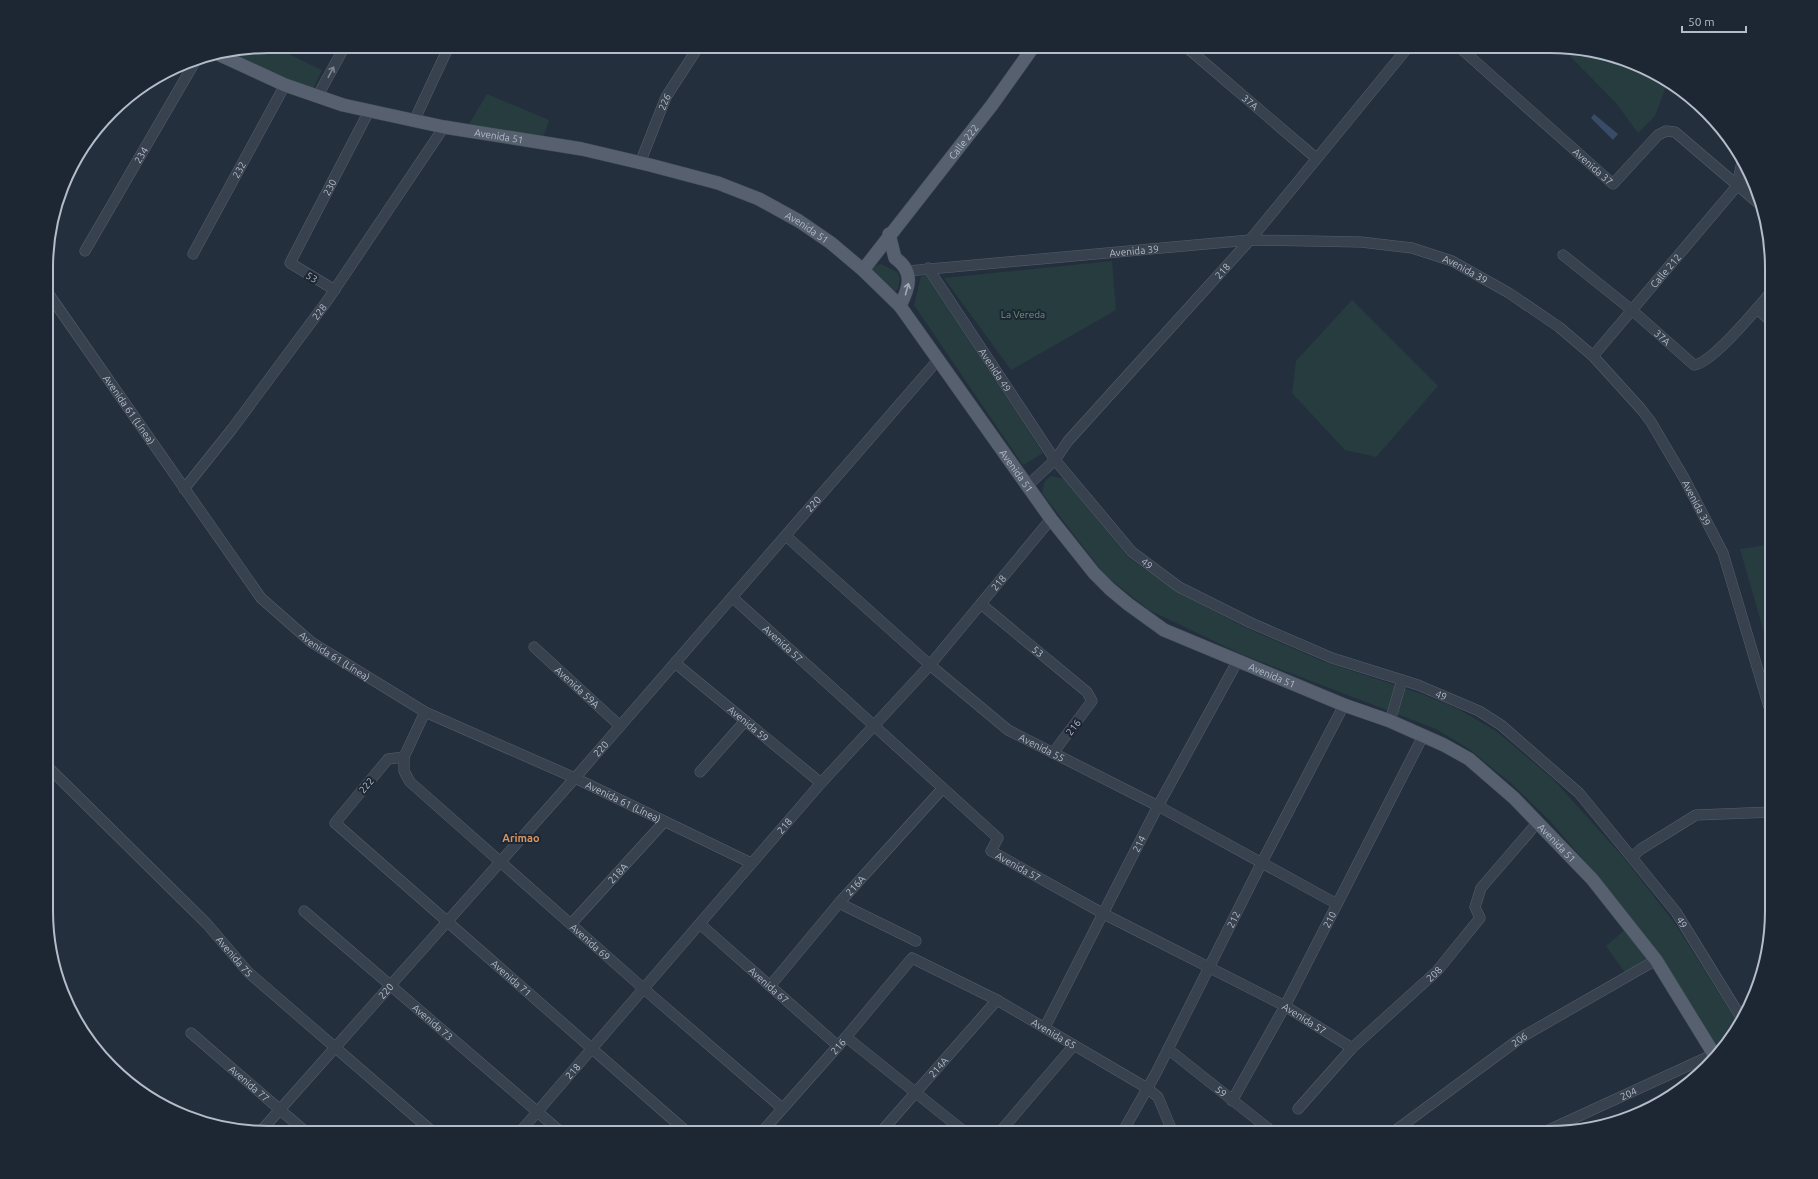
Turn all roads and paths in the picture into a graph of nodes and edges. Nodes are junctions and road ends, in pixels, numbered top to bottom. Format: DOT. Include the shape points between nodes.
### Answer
graph roads {
  1 [pos="341,53"];
  2 [pos="446,53"];
  3 [pos="694,53"];
  4 [pos="1029,53"];
  5 [pos="1194,53"];
  6 [pos="1402,53"];
  7 [pos="1466,53"];
  8 [pos="225,57"];
  9 [pos="192,66"];
  10 [pos="285,86"];
  11 [pos="317,98"];
  12 [pos="369,111"];
  13 [pos="414,121"];
  14 [pos="444,127"];
  15 [pos="1316,158"];
  16 [pos="640,163"];
  17 [pos="1741,169"];
  18 [pos="1748,183"];
  19 [pos="1737,186"];
  20 [pos="1754,200"];
  21 [pos="889,234"];
  22 [pos="1250,240"];
  23 [pos="85,251"];
  24 [pos="193,254"];
  25 [pos="1563,255"];
  26 [pos="872,257"];
  27 [pos="895,258"];
  28 [pos="290,263"];
  29 [pos="928,268"];
  30 [pos="863,270"];
  31 [pos="908,271"];
  32 [pos="335,290"];
  33 [pos="1765,299"];
  34 [pos="53,300"];
  35 [pos="900,306"];
  36 [pos="1757,309"];
  37 [pos="1633,311"];
  38 [pos="1765,316"];
  39 [pos="1593,356"];
  40 [pos="937,362"];
  41 [pos="1055,460"];
  42 [pos="1063,470"];
  43 [pos="1027,486"];
  44 [pos="184,489"];
  45 [pos="1051,519"];
  46 [pos="786,536"];
  47 [pos="732,597"];
  48 [pos="981,604"];
  49 [pos="534,647"];
  50 [pos="1237,662"];
  51 [pos="675,663"];
  52 [pos="930,665"];
  53 [pos="1765,678"];
  54 [pos="1402,680"];
  55 [pos="1092,701"];
  56 [pos="1344,706"];
  57 [pos="425,712"];
  58 [pos="745,721"];
  59 [pos="1390,721"];
  60 [pos="620,726"];
  61 [pos="874,726"];
  62 [pos="1423,736"];
  63 [pos="1053,753"];
  64 [pos="404,757"];
  65 [pos="53,772"];
  66 [pos="700,772"];
  67 [pos="575,778"];
  68 [pos="821,783"];
  69 [pos="943,788"];
  70 [pos="1158,806"];
  71 [pos="1765,812"];
  72 [pos="664,822"];
  73 [pos="1538,822"];
  74 [pos="335,823"];
  75 [pos="1632,857"];
  76 [pos="499,861"];
  77 [pos="752,863"];
  78 [pos="1261,864"];
  79 [pos="839,903"];
  80 [pos="1337,904"];
  81 [pos="304,911"];
  82 [pos="1104,914"];
  83 [pos="447,921"];
  84 [pos="571,924"];
  85 [pos="700,924"];
  86 [pos="916,942"];
  87 [pos="912,958"];
  88 [pos="1656,960"];
  89 [pos="1209,968"];
  90 [pos="389,986"];
  91 [pos="770,986"];
  92 [pos="644,988"];
  93 [pos="996,1000"];
  94 [pos="1285,1006"];
  95 [pos="1739,1014"];
  96 [pos="1045,1028"];
  97 [pos="191,1033"];
  98 [pos="846,1037"];
  99 [pos="1074,1045"];
  100 [pos="838,1046"];
  101 [pos="336,1048"];
  102 [pos="1352,1048"];
  103 [pos="592,1049"];
  104 [pos="1168,1049"];
  105 [pos="1713,1052"];
  106 [pos="1706,1059"];
  107 [pos="1147,1088"];
  108 [pos="915,1093"];
  109 [pos="1232,1101"];
  110 [pos="782,1108"];
  111 [pos="279,1109"];
  112 [pos="1298,1109"];
  113 [pos="537,1112"];
  114 [pos="265,1126"];
  115 [pos="299,1126"];
  116 [pos="426,1126"];
  117 [pos="525,1126"];
  118 [pos="554,1126"];
  119 [pos="680,1126"];
  120 [pos="768,1126"];
  121 [pos="886,1126"];
  122 [pos="957,1126"];
  123 [pos="1005,1126"];
  124 [pos="1126,1126"];
  125 [pos="1170,1126"];
  126 [pos="1265,1126"];
  127 [pos="1401,1126"];
  128 [pos="1555,1126"];
  11 -- 1 [label="street, one-way"];
  2 -- 13 [label="street"];
  3 -- 16 [label="street, 226" via="666,97"];
  4 -- 21 [label="main road, Calle 222" via="992,105"];
  5 -- 15 [label="street, 37A"];
  6 -- 15 [label="street, 218"];
  7 -- 19 [label="street, Avenida 37" via="1613,184 1658,135 1666,131 1675,132"];
  8 -- 10 [label="main road, Avenida 51"];
  9 -- 23 [label="street, 234"];
  10 -- 11 [label="main road, Avenida 51"];
  10 -- 24 [label="street, 232"];
  11 -- 12 [label="main road, Avenida 51"];
  12 -- 13 [label="main road, Avenida 51"];
  12 -- 28 [label="street, 230"];
  13 -- 14 [label="main road, Avenida 51"];
  14 -- 16 [label="main road, Avenida 51" via="582,149"];
  14 -- 32 [label="street, 228"];
  15 -- 22 [label="street, 218"];
  16 -- 30 [label="main road, Avenida 51" via="718,183 759,199 799,221"];
  17 -- 19 [label="street, Calle 212"];
  18 -- 19 [label="street"];
  19 -- 20 [label="street, Avenida 37"];
  19 -- 37 [label="street, Calle 212"];
  21 -- 26 [label="main road, Calle 222"];
  21 -- 27 [label="main road"];
  22 -- 29 [label="street, Avenida 39"];
  22 -- 39 [label="street, Avenida 39" via="1361,242 1412,248 1452,261 1509,293 1559,327"];
  22 -- 41 [label="street, 218" via="1068,441"];
  25 -- 37 [label="street, 37A"];
  26 -- 27 [label="main road"];
  26 -- 30 [label="main road, Calle 222"];
  27 -- 31 [label="main road"];
  28 -- 32 [label="street, 53"];
  29 -- 31 [label="street, Avenida 39"];
  29 -- 41 [label="street, Avenida 49"];
  30 -- 35 [label="main road, Avenida 51"];
  35 -- 31 [label="main road, one-way" via="907,291"];
  32 -- 44 [label="street, 228"];
  33 -- 36 [label="street"];
  34 -- 44 [label="street, Avenida 61 (Línea)"];
  35 -- 40 [label="main road, Avenida 51"];
  36 -- 37 [label="street, 37A" via="1721,347 1701,364 1694,365"];
  36 -- 38 [label="street"];
  37 -- 39 [label="street, Calle 212"];
  39 -- 53 [label="street, Avenida 39" via="1641,409 1684,478 1722,553"];
  40 -- 43 [label="main road, Avenida 51"];
  40 -- 46 [label="street, 220"];
  41 -- 42 [label="street, Avenida 49"];
  41 -- 43 [label="street, 218"];
  42 -- 54 [label="street, 49" via="1132,552 1179,587 1251,623 1332,658"];
  43 -- 45 [label="main road, Avenida 51"];
  44 -- 57 [label="street, Avenida 61 (Línea)" via="261,598 311,642"];
  45 -- 48 [label="street, 218"];
  45 -- 50 [label="main road, Avenida 51" via="1094,573 1128,604 1164,630"];
  46 -- 47 [label="street, 220"];
  46 -- 52 [label="street, Avenida 55"];
  47 -- 51 [label="street, 220"];
  47 -- 61 [label="street, Avenida 57"];
  48 -- 52 [label="street, 218"];
  48 -- 55 [label="street, 53" via="1087,692"];
  49 -- 60 [label="street, Avenida 59A"];
  50 -- 56 [label="main road, Avenida 51"];
  50 -- 70 [label="street, 214"];
  51 -- 58 [label="street, Avenida 59"];
  51 -- 60 [label="street, 220"];
  52 -- 61 [label="street, 218"];
  52 -- 63 [label="street, Avenida 55" via="1008,730"];
  54 -- 59 [label="street"];
  54 -- 75 [label="street, 49" via="1479,711 1500,725 1579,793"];
  55 -- 63 [label="street, 216"];
  56 -- 59 [label="main road, Avenida 51"];
  56 -- 78 [label="street, 212"];
  57 -- 64 [label="street"];
  57 -- 67 [label="street, Avenida 61 (Línea)"];
  58 -- 66 [label="street"];
  58 -- 68 [label="street, Avenida 59"];
  59 -- 62 [label="main road, Avenida 51"];
  60 -- 67 [label="street, 220"];
  61 -- 68 [label="street, 218"];
  61 -- 69 [label="street, Avenida 57"];
  62 -- 73 [label="main road, Avenida 51" via="1469,759"];
  62 -- 80 [label="street, 210"];
  63 -- 70 [label="street, Avenida 55"];
  64 -- 74 [label="street, 222" via="388,759"];
  64 -- 76 [label="street, Avenida 69" via="404,771 410,782"];
  65 -- 101 [label="street, Avenida 75" via="206,924 248,972"];
  67 -- 72 [label="street, Avenida 61 (Línea)"];
  67 -- 76 [label="street, 220"];
  68 -- 77 [label="street, 218"];
  69 -- 79 [label="street, 216A"];
  69 -- 82 [label="street, Avenida 57" via="998,838 991,851"];
  70 -- 78 [label="street, Avenida 55"];
  70 -- 82 [label="street, 214"];
  71 -- 75 [label="street" via="1696,815"];
  72 -- 77 [label="street, Avenida 61 (Línea)"];
  72 -- 84 [label="street, 218A"];
  73 -- 88 [label="main road, Avenida 51" via="1592,879"];
  73 -- 102 [label="street, 208" via="1481,888 1475,906 1480,918 1442,965"];
  74 -- 83 [label="street, Avenida 71"];
  75 -- 95 [label="street, 49" via="1676,912"];
  76 -- 83 [label="street, 220"];
  76 -- 84 [label="street, Avenida 69"];
  77 -- 85 [label="street, 218"];
  78 -- 80 [label="street, Avenida 55"];
  78 -- 89 [label="street, 212"];
  79 -- 86 [label="street"];
  79 -- 91 [label="street, 216A"];
  80 -- 94 [label="street, 210"];
  81 -- 90 [label="street, Avenida 73"];
  82 -- 89 [label="street, Avenida 57"];
  82 -- 96 [label="street, 214"];
  83 -- 90 [label="street, 220"];
  83 -- 103 [label="street, Avenida 71"];
  84 -- 92 [label="street, Avenida 69"];
  85 -- 91 [label="street, Avenida 67"];
  85 -- 92 [label="street, 218"];
  87 -- 93 [label="street, Avenida 65"];
  87 -- 98 [label="street, 216"];
  88 -- 105 [label="main road, Avenida 51"];
  88 -- 127 [label="street, 206" via="1522,1037"];
  89 -- 94 [label="street, Avenida 57"];
  89 -- 104 [label="street, 212"];
  90 -- 101 [label="street, 220"];
  90 -- 113 [label="street, Avenida 73"];
  91 -- 100 [label="street, Avenida 67"];
  92 -- 103 [label="street, 218"];
  92 -- 110 [label="street, Avenida 69"];
  93 -- 96 [label="street, Avenida 65"];
  93 -- 108 [label="street, 214A"];
  94 -- 102 [label="street, Avenida 57"];
  94 -- 109 [label="street, 210"];
  96 -- 99 [label="street, Avenida 65"];
  97 -- 111 [label="street, Avenida 77"];
  98 -- 100 [label="street, 216"];
  98 -- 108 [label="street"];
  99 -- 107 [label="street, Avenida 65"];
  99 -- 123 [label="street"];
  100 -- 110 [label="street, 216"];
  101 -- 111 [label="street, 220"];
  101 -- 116 [label="street, Avenida 75"];
  102 -- 112 [label="street, 208"];
  103 -- 113 [label="street, 218"];
  103 -- 119 [label="street, Avenida 71"];
  104 -- 107 [label="street, 212"];
  104 -- 109 [label="street, 59"];
  106 -- 128 [label="street, 204"];
  107 -- 124 [label="street, 212"];
  107 -- 125 [label="street, Avenida 65" via="1158,1097"];
  108 -- 121 [label="street, 214A"];
  108 -- 122 [label="street"];
  109 -- 126 [label="street, 59"];
  110 -- 120 [label="street, 216"];
  111 -- 114 [label="street, 220"];
  111 -- 115 [label="street, Avenida 77"];
  113 -- 117 [label="street, 218"];
  113 -- 118 [label="street, Avenida 73"];
}
